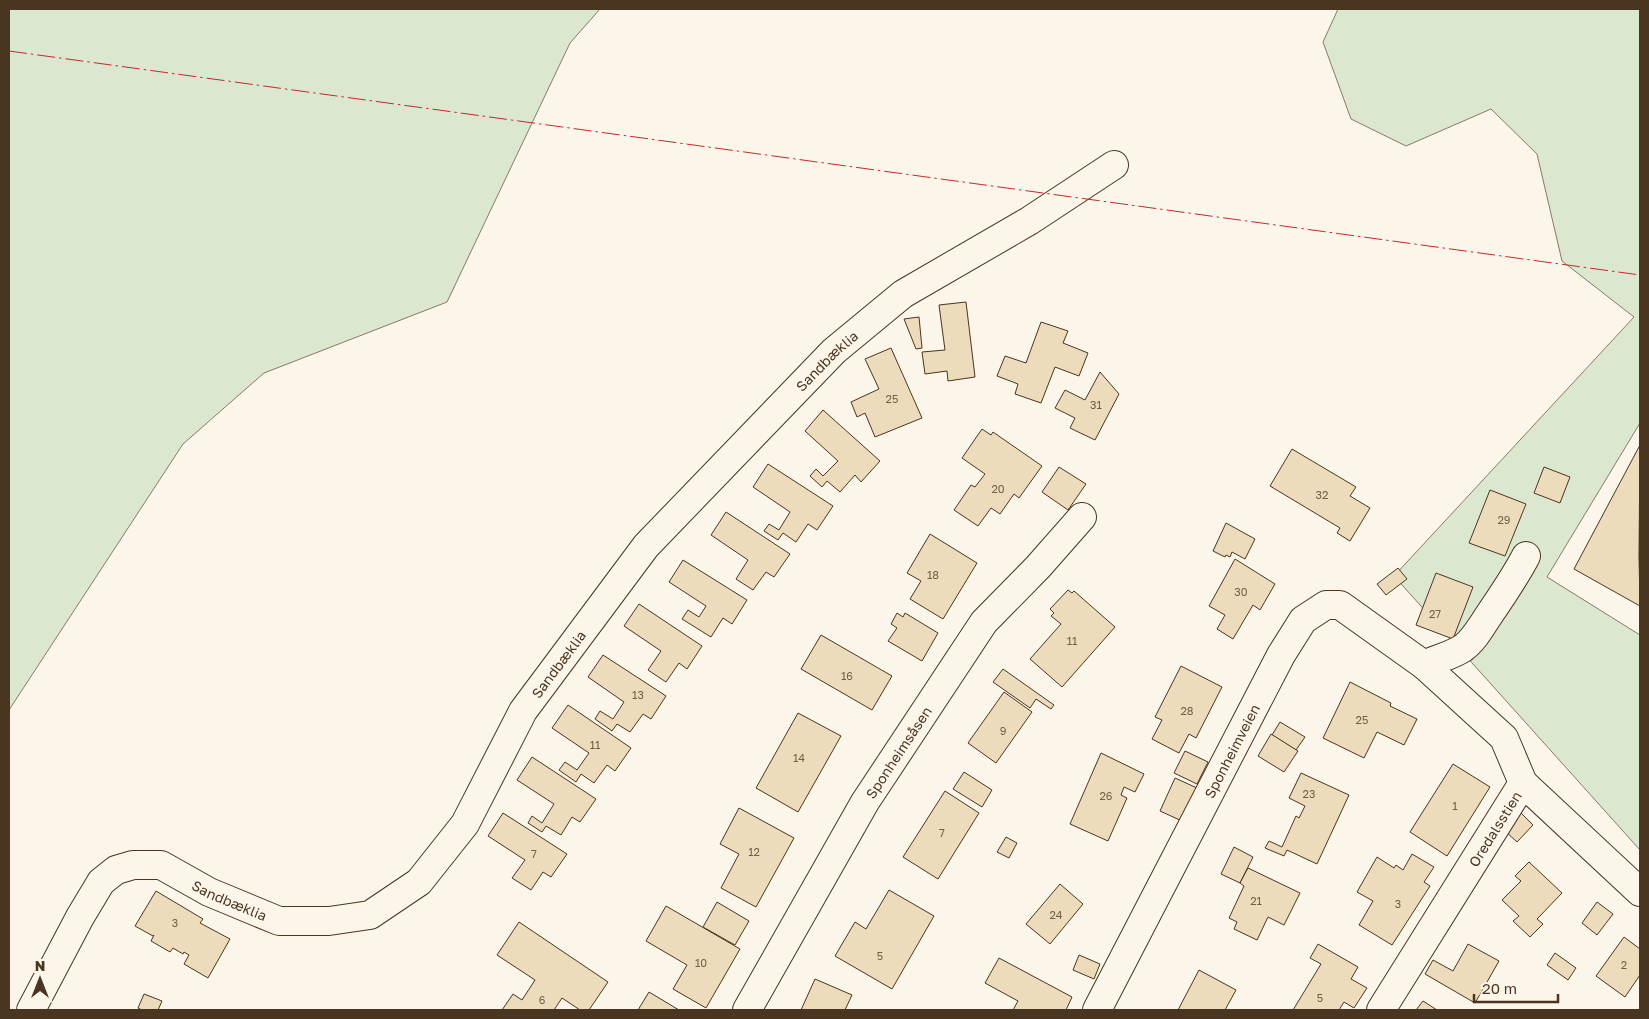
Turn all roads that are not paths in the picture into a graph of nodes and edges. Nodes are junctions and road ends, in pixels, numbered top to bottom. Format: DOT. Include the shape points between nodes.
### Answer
graph roads {
  1 [pos="1114,165"];
  2 [pos="1082,517"];
  3 [pos="1526,556"];
  4 [pos="1424,665"];
  5 [pos="1523,783"];
  6 [pos="1640,892"];
  7 [pos="31,1010"];
  8 [pos="747,1010"];
  9 [pos="1097,1010"];
  10 [pos="1381,1010"];
  1 -- 7 [label="street, Sandbæklia" via="1029,221 903,294 834,351 646,546 523,711 465,824 419,882 370,915 330,921 279,921 209,892 161,865 133,865 116,870 101,882"];
  2 -- 8 [label="street, Sponheimsåsen" via="984,622 865,802"];
  3 -- 4 [label="street" via="1473,639 1449,656"];
  4 -- 5 [label="street, Sponheimveien" via="1504,738"];
  4 -- 9 [label="street, Sponheimveien" via="1340,605 1326,605 1303,620 1281,655"];
  5 -- 6 [label="street, Oredalsstien"];
  5 -- 10 [label="street, Oredalsstien"];
}
